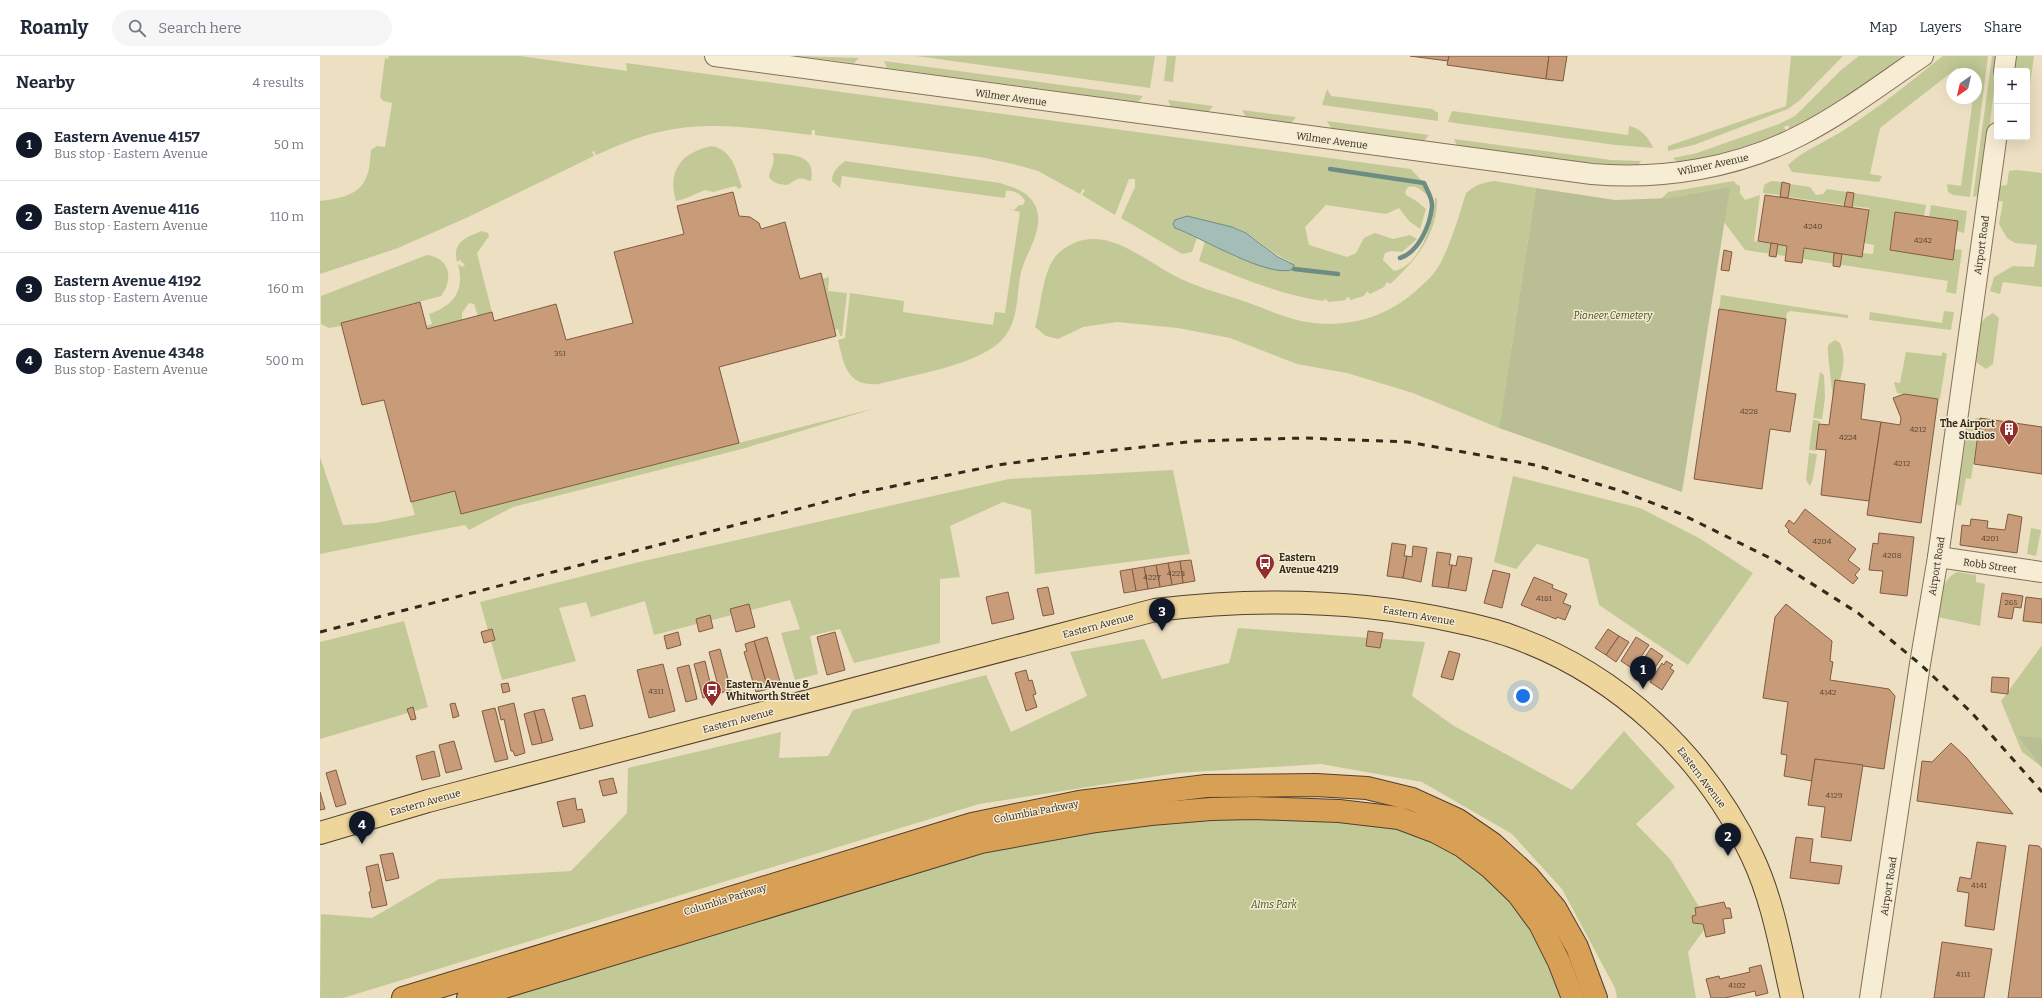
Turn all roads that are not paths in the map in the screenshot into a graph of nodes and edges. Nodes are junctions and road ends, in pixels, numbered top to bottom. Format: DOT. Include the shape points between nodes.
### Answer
graph roads {
  1 [pos="715,56"];
  2 [pos="1923,56"];
  3 [pos="2006,56"];
  4 [pos="2004,68"];
  5 [pos="1996,140"];
  6 [pos="1938,557"];
  7 [pos="2042,572"];
  8 [pos="320,833"];
  9 [pos="402,998"];
  10 [pos="468,998"];
  11 [pos="1573,998"];
  12 [pos="1596,998"];
  13 [pos="1792,998"];
  14 [pos="1870,998"];
  1 -- 2 [label="street, Wilmer Avenue" via="1592,174 1645,176 1692,171 1734,162 1768,150 1832,118"];
  3 -- 4 [label="street"];
  5 -- 6 [label="street, Airport Road"];
  6 -- 7 [label="street, Robb Street"];
  6 -- 14 [label="street, Airport Road"];
  8 -- 13 [label="main road, Eastern Avenue" via="435,799 1155,610 1256,602 1314,602 1371,607 1492,630 1546,650 1585,671 1644,713 1674,741 1716,794 1736,825 1768,897"];
  9 -- 12 [label="highway, Columbia Parkway" via="972,824 1080,802 1206,786 1316,785 1367,788 1412,799 1458,820 1493,844 1528,876 1555,908 1577,947"];
  10 -- 11 [label="highway, Columbia Parkway" via="981,842 1127,817 1254,808 1339,811 1399,818 1436,832 1462,846 1492,868 1518,894 1540,924"];
}
